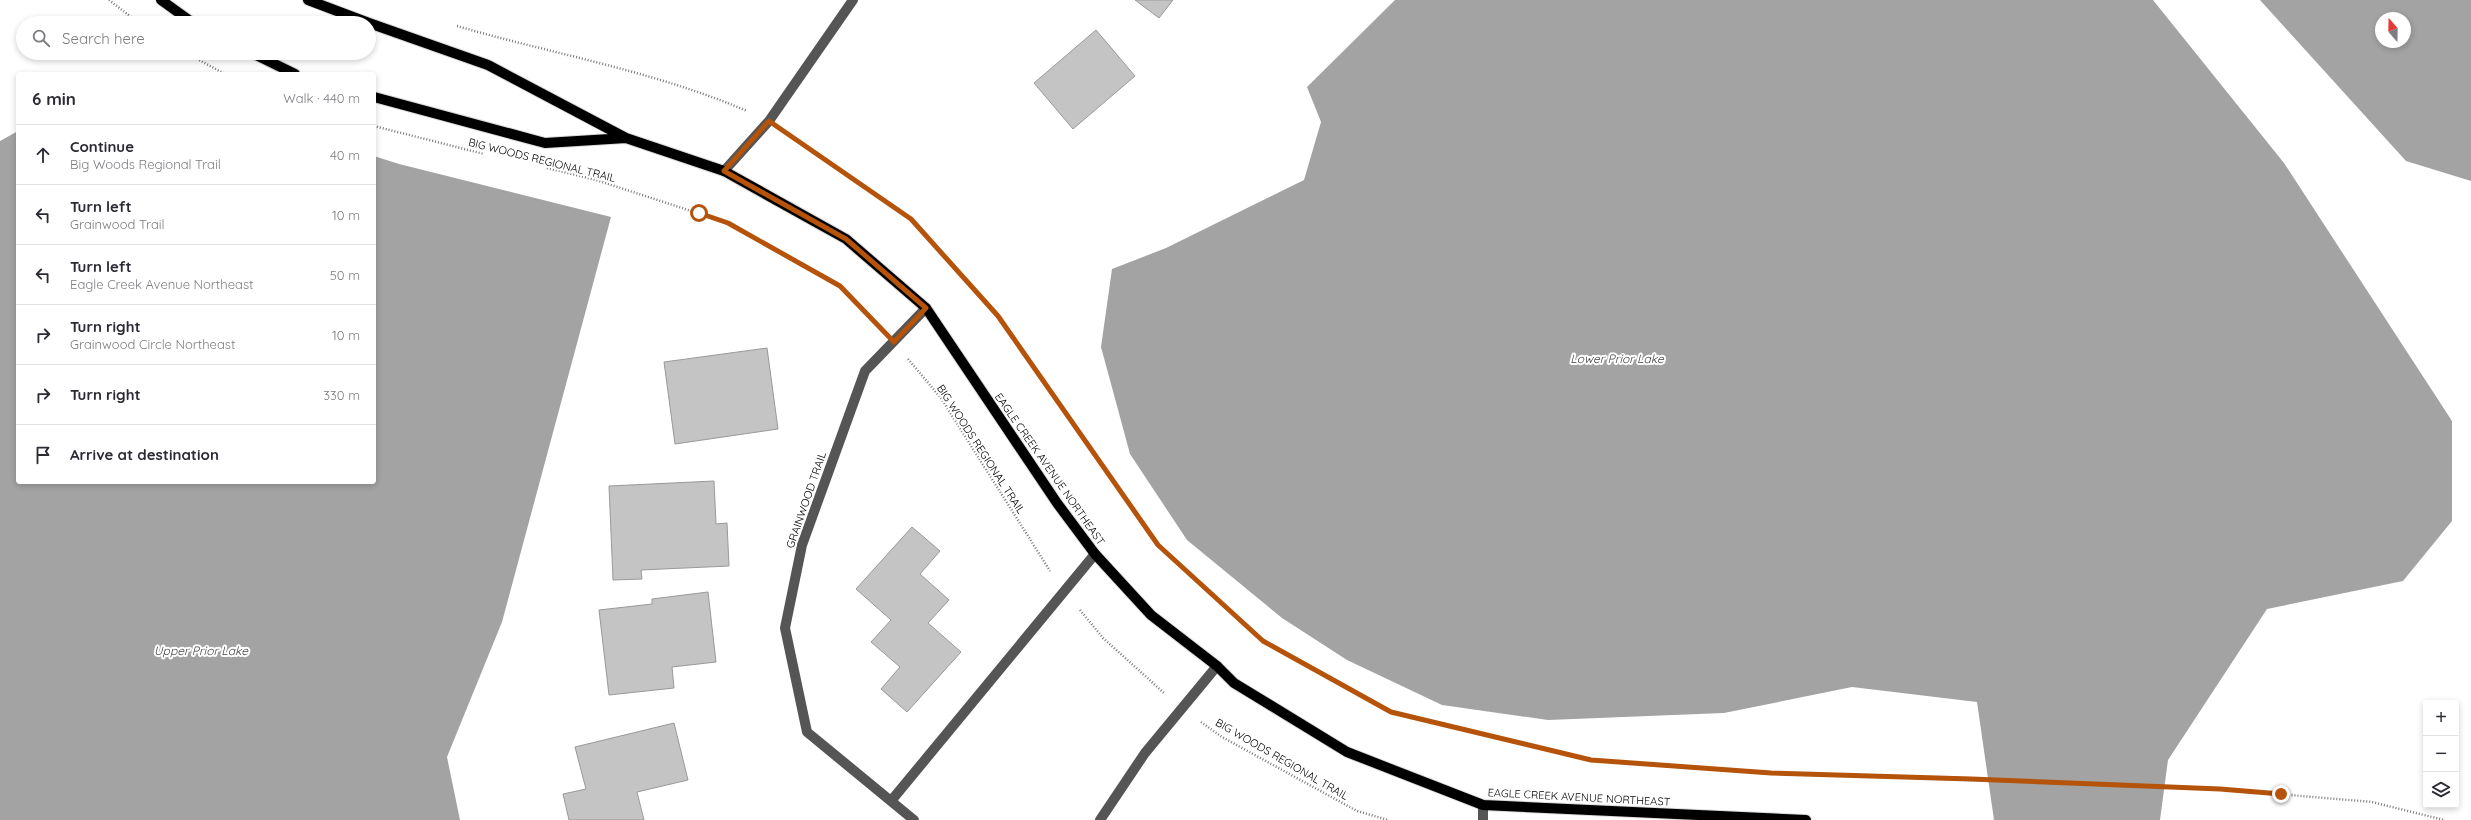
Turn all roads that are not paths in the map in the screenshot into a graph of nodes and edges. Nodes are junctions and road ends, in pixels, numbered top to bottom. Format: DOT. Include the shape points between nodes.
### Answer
graph roads {
  1 [pos="161,0"];
  2 [pos="308,0"];
  3 [pos="853,0"];
  4 [pos="184,16"];
  5 [pos="350,16"];
  6 [pos="376,25"];
  7 [pos="266,60"];
  8 [pos="291,72"];
  9 [pos="376,99"];
  10 [pos="626,138"];
  11 [pos="724,171"];
  12 [pos="926,308"];
  13 [pos="1095,554"];
  14 [pos="1217,666"];
  15 [pos="891,801"];
  16 [pos="1483,805"];
  17 [pos="914,820"];
  18 [pos="1100,820"];
  19 [pos="1483,820"];
  20 [pos="1806,820"];
  1 -- 4 [label="main road"];
  2 -- 5 [label="main road, EAGLE CREEK AVENUE NORTHEAST"];
  3 -- 11 [label="street" via="769,121"];
  6 -- 10 [label="main road, EAGLE CREEK AVENUE NORTHEAST" via="488,65"];
  7 -- 8 [label="main road"];
  9 -- 10 [label="main road, EAGLE CREEK AVENUE NORTHEAST" via="545,143"];
  10 -- 11 [label="main road, EAGLE CREEK AVENUE NORTHEAST"];
  11 -- 12 [label="main road, EAGLE CREEK AVENUE NORTHEAST" via="846,239"];
  12 -- 13 [label="main road, EAGLE CREEK AVENUE NORTHEAST" via="1057,503"];
  12 -- 15 [label="street, GRAINWOOD TRAIL" via="865,371 802,545 785,628 808,732"];
  13 -- 14 [label="main road, EAGLE CREEK AVENUE NORTHEAST" via="1152,615"];
  13 -- 15 [label="street"];
  14 -- 16 [label="main road, EAGLE CREEK AVENUE NORTHEAST" via="1234,683 1347,752"];
  14 -- 18 [label="street" via="1145,753"];
  15 -- 17 [label="street, GRAINWOOD TRAIL"];
  16 -- 19 [label="street"];
  16 -- 20 [label="main road, EAGLE CREEK AVENUE NORTHEAST"];
}
